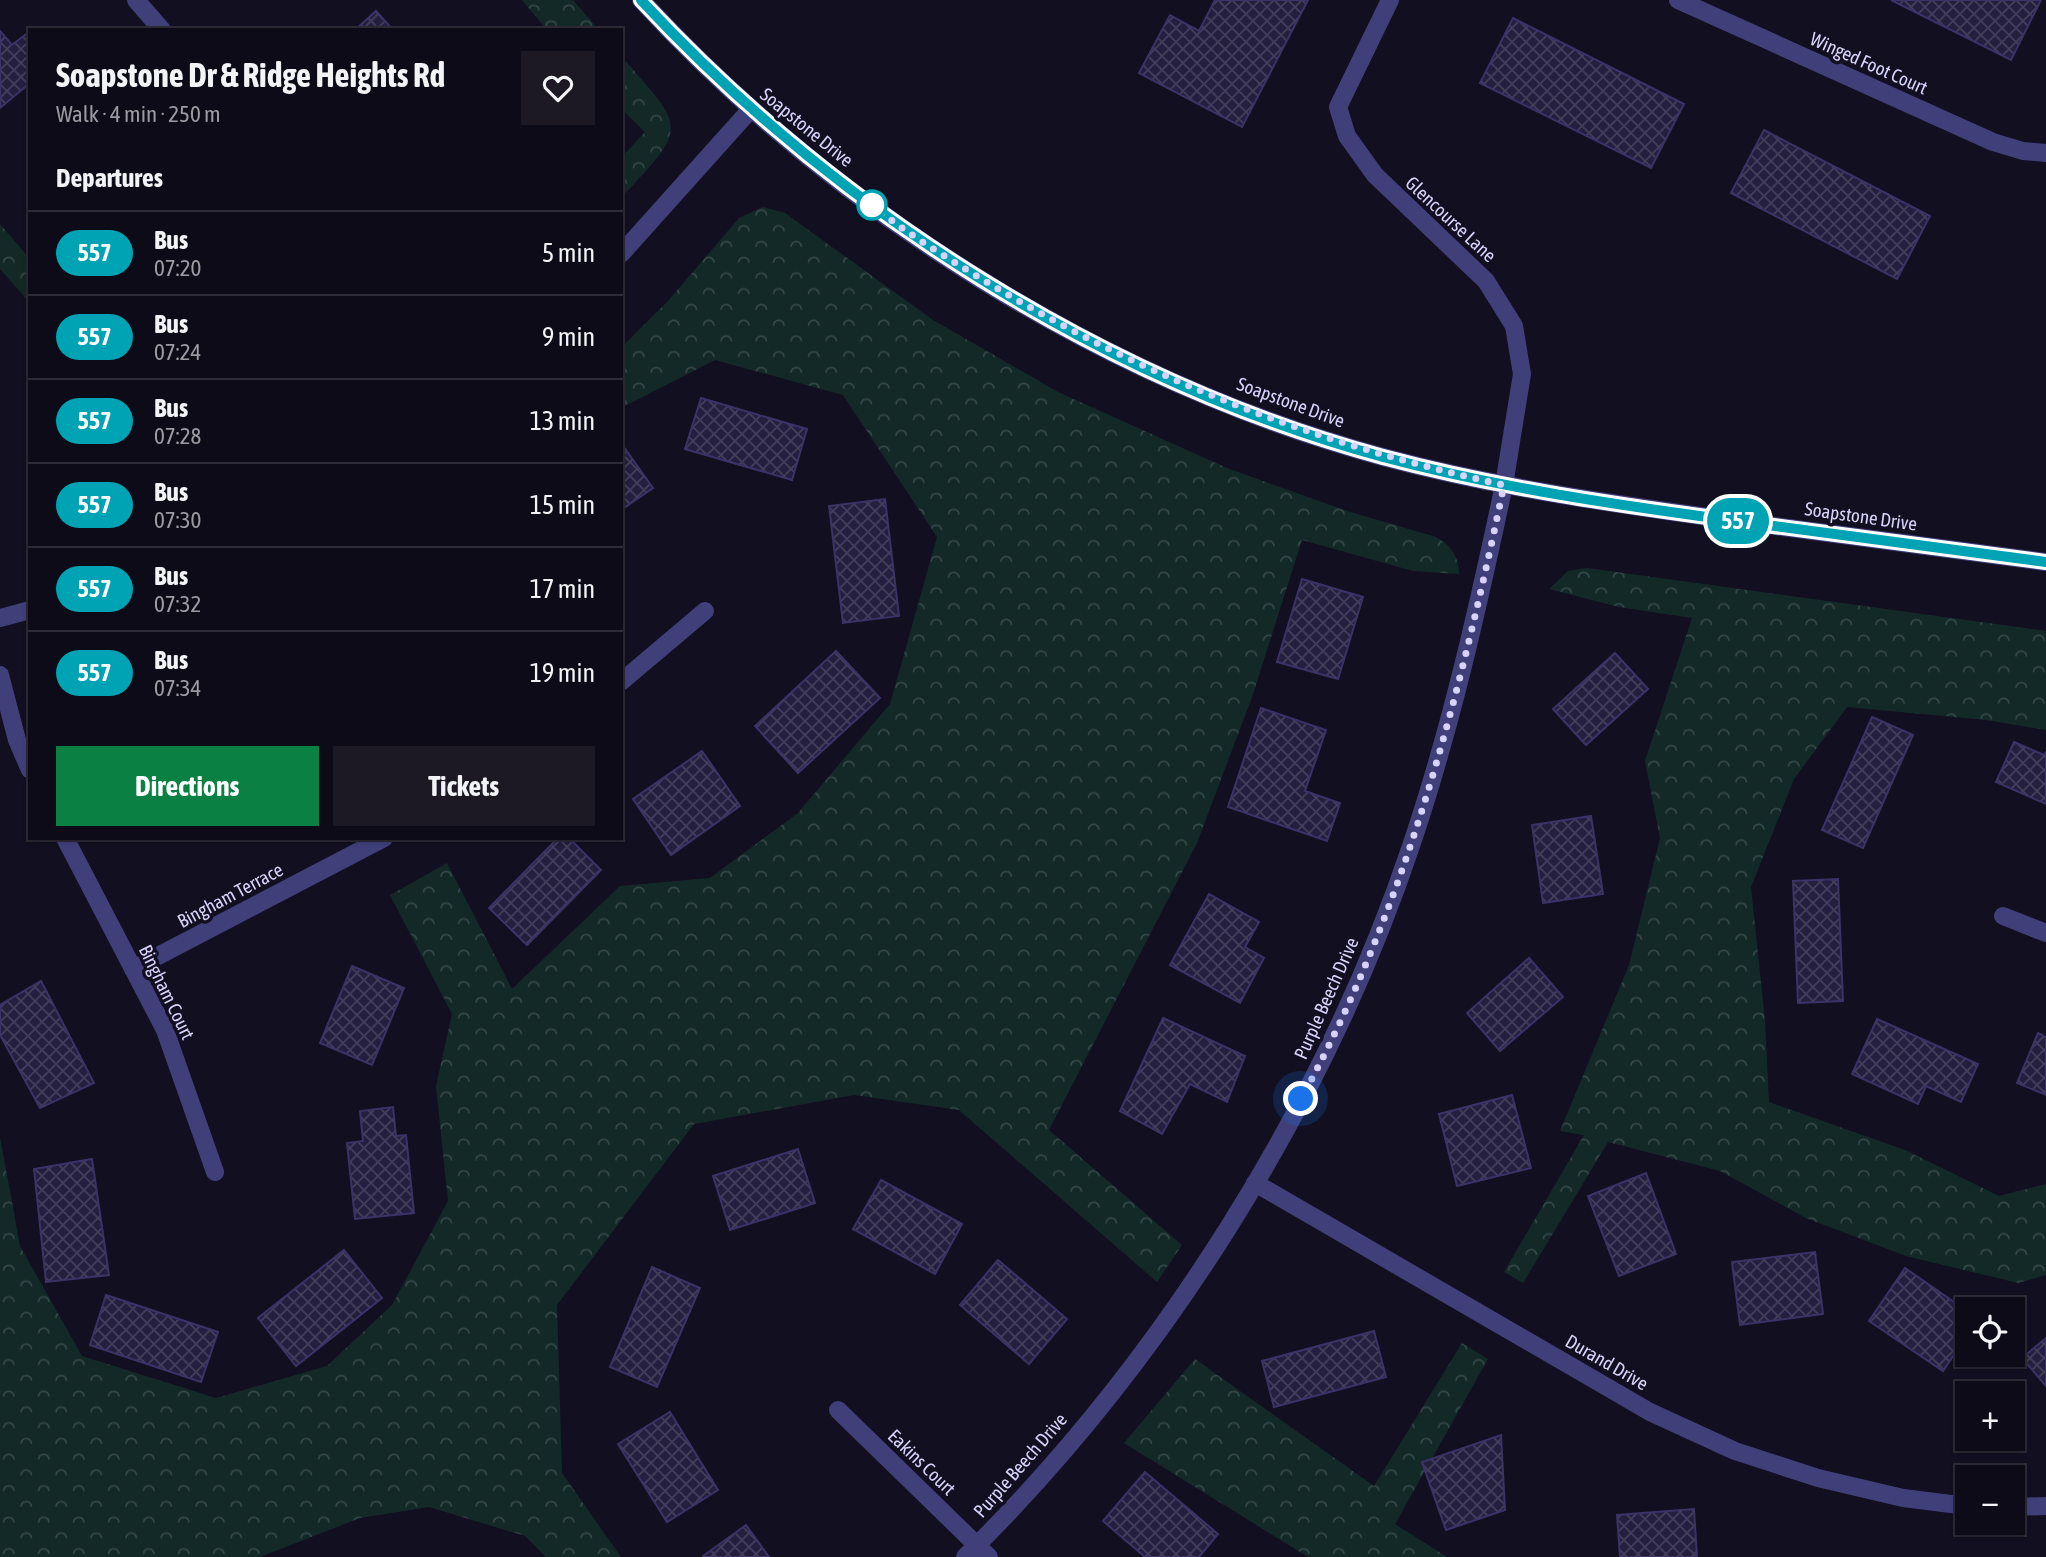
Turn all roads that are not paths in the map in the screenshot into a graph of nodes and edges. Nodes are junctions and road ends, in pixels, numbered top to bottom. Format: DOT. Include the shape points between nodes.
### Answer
graph roads {
  1 [pos="136,0"];
  2 [pos="641,0"];
  3 [pos="1390,0"];
  4 [pos="1678,0"];
  5 [pos="160,28"];
  6 [pos="751,109"];
  7 [pos="2046,153"];
  8 [pos="623,252"];
  9 [pos="1504,485"];
  10 [pos="2046,562"];
  11 [pos="28,611"];
  12 [pos="705,611"];
  13 [pos="0,618"];
  14 [pos="0,675"];
  15 [pos="623,680"];
  16 [pos="28,765"];
  17 [pos="66,840"];
  18 [pos="380,840"];
  19 [pos="2003,916"];
  20 [pos="2046,933"];
  21 [pos="133,969"];
  22 [pos="215,1172"];
  23 [pos="1255,1183"];
  24 [pos="838,1410"];
  25 [pos="1955,1504"];
  26 [pos="2046,1506"];
  27 [pos="2025,1507"];
  28 [pos="977,1553"];
  1 -- 5 [label="street"];
  2 -- 6 [label="street, Soapstone Drive"];
  3 -- 9 [label="street, Glencourse Lane" via="1338,107 1346,136 1375,175 1486,281 1514,326 1521,374"];
  4 -- 7 [label="street, Winged Foot Court" via="1993,142"];
  6 -- 8 [label="street"];
  6 -- 9 [label="street, Soapstone Drive" via="872,205 955,263 1044,316 1161,375 1273,421 1380,456"];
  9 -- 10 [label="street, Soapstone Drive"];
  9 -- 23 [label="street, Purple Beech Drive" via="1449,725 1411,848 1366,964"];
  11 -- 13 [label="street"];
  12 -- 15 [label="street"];
  14 -- 16 [label="street"];
  17 -- 21 [label="street, Bingham Court"];
  18 -- 21 [label="street, Bingham Terrace"];
  19 -- 20 [label="street"];
  21 -- 22 [label="street, Bingham Court" via="165,1030"];
  23 -- 25 [label="street, Durand Drive" via="1650,1412 1735,1451 1818,1479"];
  23 -- 28 [label="street, Purple Beech Drive" via="1141,1353"];
  24 -- 28 [label="street, Eakins Court"];
  26 -- 27 [label="street"];
}
